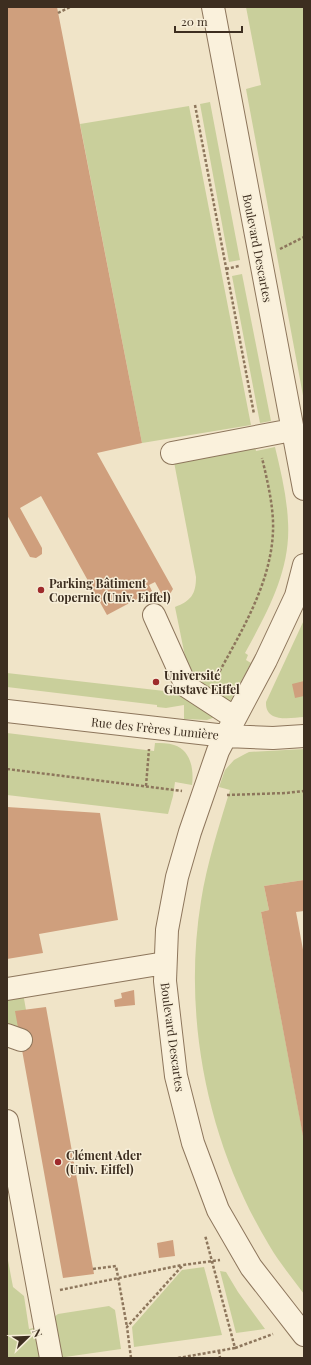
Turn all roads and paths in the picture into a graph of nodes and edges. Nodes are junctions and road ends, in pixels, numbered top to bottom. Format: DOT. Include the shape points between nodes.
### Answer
graph roads {
  1 [pos="70,7"];
  2 [pos="213,7"];
  3 [pos="58,13"];
  4 [pos="292,430"];
  5 [pos="172,453"];
  6 [pos="304,489"];
  7 [pos="304,565"];
  8 [pos="154,615"];
  9 [pos="7,711"];
  10 [pos="230,727"];
  11 [pos="304,736"];
  12 [pos="7,769"];
  13 [pos="304,791"];
  14 [pos="204,794"];
  15 [pos="165,964"];
  16 [pos="7,990"];
  17 [pos="7,1121"];
  18 [pos="203,1228"];
  19 [pos="227,1259"];
  20 [pos="212,1260"];
  21 [pos="183,1265"];
  22 [pos="93,1269"];
  23 [pos="118,1277"];
  24 [pos="40,1294"];
  25 [pos="301,1326"];
  26 [pos="127,1327"];
  27 [pos="273,1334"];
  28 [pos="235,1348"];
  29 [pos="219,1351"];
  30 [pos="51,1358"];
  31 [pos="131,1358"];
  32 [pos="178,1358"];
  33 [pos="220,1358"];
  1 -- 3 [label="path"];
  2 -- 4 [label="street, Boulevard Descartes"];
  4 -- 5 [label="street"];
  4 -- 6 [label="street, Boulevard Descartes"];
  7 -- 10 [label="street, Boulevard Descartes" via="296,596 266,660"];
  8 -- 10 [label="street" via="186,686"];
  9 -- 10 [label="street, Rue des Frères Lumière"];
  10 -- 11 [label="street, Rue des Frères Lumière" via="272,738"];
  10 -- 14 [label="street, Boulevard Descartes" via="218,751"];
  12 -- 14 [label="path"];
  13 -- 14 [label="path" via="231,796"];
  14 -- 15 [label="street, Boulevard Descartes" via="177,877 167,930"];
  15 -- 16 [label="street"];
  15 -- 25 [label="street, Boulevard Descartes" via="176,1076 193,1143 218,1210 251,1267"];
  17 -- 24 [label="street"];
  18 -- 20 [label="path"];
  19 -- 20 [label="path"];
  20 -- 21 [label="path"];
  20 -- 28 [label="path"];
  21 -- 23 [label="path"];
  21 -- 26 [label="path"];
  22 -- 23 [label="path" via="116,1266"];
  23 -- 24 [label="path"];
  23 -- 26 [label="path"];
  24 -- 30 [label="street"];
  26 -- 31 [label="path"];
  27 -- 28 [label="path"];
  28 -- 29 [label="path"];
  29 -- 32 [label="path"];
  29 -- 33 [label="path"];
}
